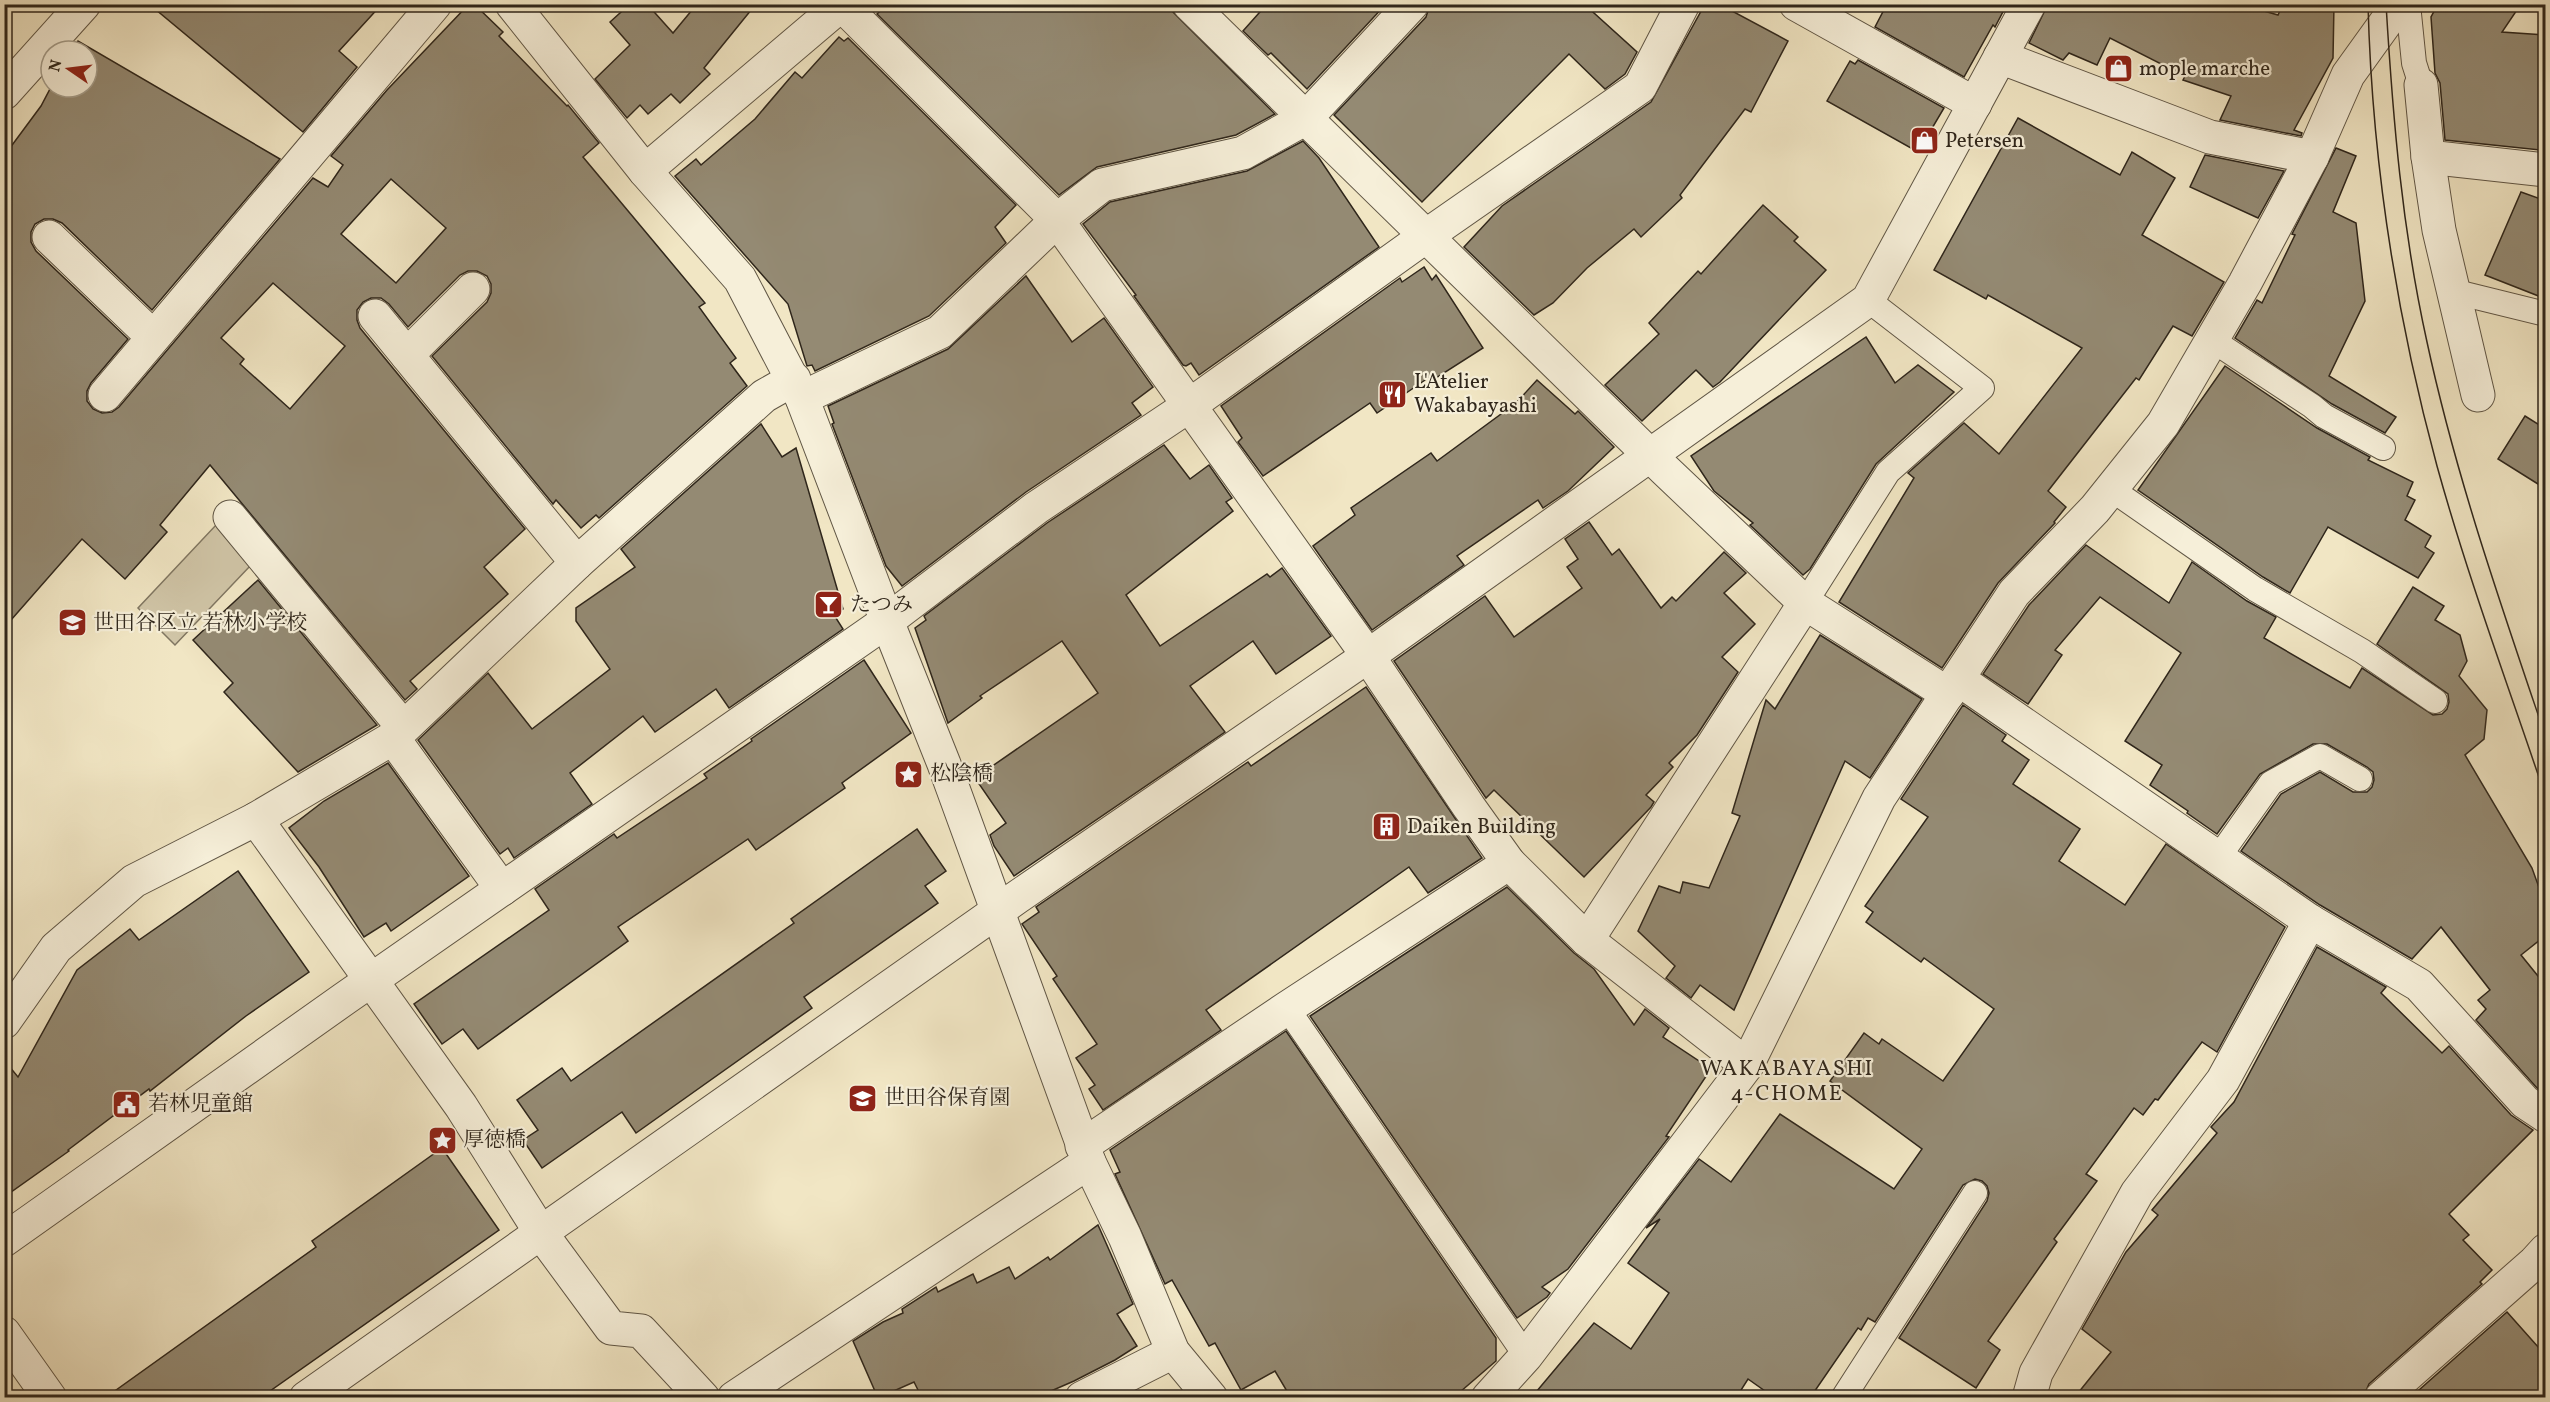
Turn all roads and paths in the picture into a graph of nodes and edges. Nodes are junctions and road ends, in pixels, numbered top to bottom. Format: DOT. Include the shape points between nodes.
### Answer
graph roads {
  1 [pos="84,4"];
  2 [pos="435,4"];
  3 [pos="512,4"];
  4 [pos="1189,4"];
  5 [pos="1412,4"];
  6 [pos="1683,4"];
  7 [pos="1796,4"];
  8 [pos="2029,4"];
  9 [pos="2399,4"];
  10 [pos="2408,4"];
  11 [pos="842,5"];
  12 [pos="2000,57"];
  13 [pos="2421,85"];
  14 [pos="4,93"];
  15 [pos="1975,104"];
  16 [pos="1306,118"];
  17 [pos="2312,157"];
  18 [pos="2428,157"];
  19 [pos="2546,170"];
  20 [pos="645,171"];
  21 [pos="1057,220"];
  22 [pos="1426,236"];
  23 [pos="49,237"];
  24 [pos="472,289"];
  25 [pos="2452,291"];
  26 [pos="1868,300"];
  27 [pos="2546,314"];
  28 [pos="375,316"];
  29 [pos="153,337"];
  30 [pos="2212,340"];
  31 [pos="407,355"];
  32 [pos="798,388"];
  33 [pos="105,394"];
  34 [pos="2478,395"];
  35 [pos="1190,405"];
  36 [pos="2383,448"];
  37 [pos="1651,456"];
  38 [pos="2111,489"];
  39 [pos="230,517"];
  40 [pos="577,563"];
  41 [pos="1806,603"];
  42 [pos="887,621"];
  43 [pos="1368,656"];
  44 [pos="1953,686"];
  45 [pos="2435,701"];
  46 [pos="398,732"];
  47 [pos="2360,779"];
  48 [pos="256,819"];
  49 [pos="2218,858"];
  50 [pos="1509,863"];
  51 [pos="502,889"];
  52 [pos="997,912"];
  53 [pos="2310,921"];
  54 [pos="1587,940"];
  55 [pos="370,981"];
  56 [pos="1287,1008"];
  57 [pos="4,1022"];
  58 [pos="1747,1065"];
  59 [pos="2546,1116"];
  60 [pos="1086,1154"];
  61 [pos="1976,1193"];
  62 [pos="541,1233"];
  63 [pos="4,1240"];
  64 [pos="2542,1262"];
  65 [pos="4,1333"];
  66 [pos="1173,1352"];
  67 [pos="1526,1356"];
  68 [pos="692,1394"];
  69 [pos="50,1398"];
  70 [pos="306,1398"];
  71 [pos="734,1398"];
  72 [pos="1082,1398"];
  73 [pos="1211,1398"];
  74 [pos="1488,1398"];
  75 [pos="1843,1398"];
  76 [pos="2029,1398"];
  77 [pos="2381,1398"];
  1 -- 14 [label="street"];
  2 -- 29 [label="street"];
  3 -- 20 [label="street"];
  4 -- 16 [label="street"];
  5 -- 16 [label="street"];
  6 -- 22 [label="street" via="1640,87"];
  7 -- 15 [label="street"];
  8 -- 12 [label="street"];
  9 -- 17 [label="street" via="2348,75"];
  10 -- 13 [label="lane" via="2414,63"];
  11 -- 20 [label="street"];
  11 -- 21 [label="street"];
  12 -- 15 [label="street"];
  12 -- 17 [label="street" via="2210,137"];
  13 -- 18 [label="street"];
  15 -- 26 [label="street"];
  16 -- 21 [label="street" via="1243,153 1102,186"];
  16 -- 22 [label="street"];
  17 -- 30 [label="street"];
  18 -- 19 [label="street"];
  18 -- 25 [label="street"];
  20 -- 32 [label="street" via="740,279"];
  21 -- 32 [label="street" via="940,332"];
  21 -- 35 [label="street"];
  22 -- 35 [label="street"];
  22 -- 37 [label="street"];
  23 -- 29 [label="street"];
  24 -- 31 [label="street"];
  25 -- 27 [label="lane"];
  25 -- 34 [label="street"];
  26 -- 37 [label="street"];
  26 -- 41 [label="lane" via="1982,388 1888,472"];
  28 -- 31 [label="street"];
  29 -- 33 [label="street"];
  30 -- 36 [label="lane" via="2324,416"];
  30 -- 38 [label="street" via="2163,424"];
  31 -- 40 [label="street"];
  32 -- 40 [label="street" via="764,396"];
  32 -- 42 [label="street"];
  35 -- 42 [label="street" via="1036,508"];
  35 -- 43 [label="street"];
  37 -- 41 [label="street"];
  37 -- 43 [label="street"];
  38 -- 44 [label="street" via="2014,593"];
  38 -- 45 [label="lane" via="2255,589 2362,651"];
  39 -- 46 [label="street"];
  40 -- 46 [label="street"];
  41 -- 44 [label="street"];
  41 -- 54 [label="street"];
  42 -- 51 [label="street"];
  42 -- 52 [label="street"];
  43 -- 50 [label="street"];
  43 -- 52 [label="street"];
  44 -- 49 [label="street"];
  44 -- 58 [label="street" via="1879,798"];
  46 -- 48 [label="street"];
  46 -- 51 [label="street"];
  47 -- 49 [label="lane" via="2320,756 2271,783"];
  48 -- 55 [label="street"];
  48 -- 57 [label="street" via="134,881 56,948"];
  49 -- 53 [label="street"];
  50 -- 54 [label="street"];
  50 -- 56 [label="street"];
  51 -- 55 [label="street"];
  52 -- 60 [label="street"];
  52 -- 62 [label="street"];
  53 -- 59 [label="street" via="2419,985 2525,1102"];
  53 -- 76 [label="street" via="2223,1080 2138,1193 2036,1373"];
  54 -- 58 [label="street"];
  55 -- 62 [label="street" via="461,1106"];
  55 -- 63 [label="street"];
  56 -- 60 [label="street"];
  56 -- 67 [label="lane"];
  58 -- 67 [label="street"];
  60 -- 66 [label="street"];
  60 -- 71 [label="street"];
  61 -- 75 [label="lane"];
  62 -- 68 [label="street" via="611,1328 641,1331"];
  62 -- 70 [label="street"];
  64 -- 77 [label="street"];
  65 -- 69 [label="street"];
  66 -- 72 [label="street"];
  66 -- 73 [label="street"];
  67 -- 74 [label="street"];
}
